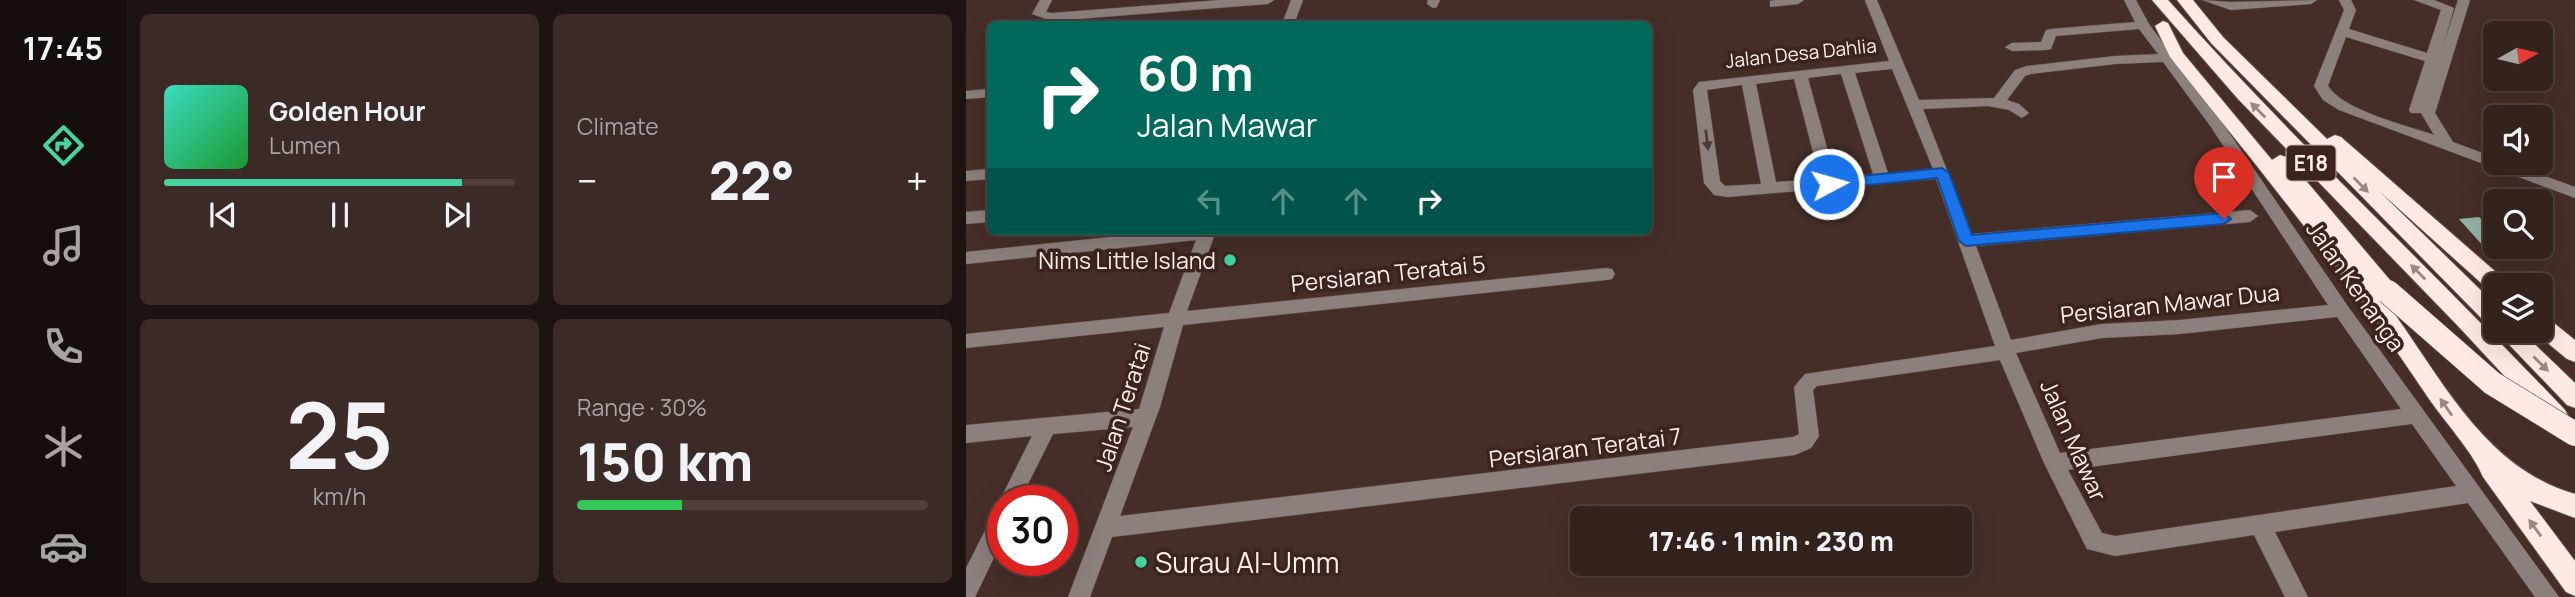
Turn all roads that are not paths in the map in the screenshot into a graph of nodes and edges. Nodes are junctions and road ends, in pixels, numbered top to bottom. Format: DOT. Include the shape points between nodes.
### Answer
graph roads {
  1 [pos="1268,0"];
  2 [pos="1297,0"];
  3 [pos="1798,0"];
  4 [pos="1871,0"];
  5 [pos="2130,0"];
  6 [pos="2143,0"];
  7 [pos="2161,0"];
  8 [pos="2185,0"];
  9 [pos="2208,0"];
  10 [pos="2311,0"];
  11 [pos="2345,0"];
  12 [pos="2420,0"];
  13 [pos="2464,0"];
  14 [pos="1156,4"];
  15 [pos="1774,4"];
  16 [pos="1042,5"];
  17 [pos="1147,21"];
  18 [pos="1289,21"];
  19 [pos="2153,25"];
  20 [pos="2342,31"];
  21 [pos="2012,47"];
  22 [pos="2166,58"];
  23 [pos="2432,59"];
  24 [pos="1898,64"];
  25 [pos="1847,70"];
  26 [pos="1800,75"];
  27 [pos="1748,80"];
  28 [pos="2261,85"];
  29 [pos="987,93"];
  30 [pos="966,95"];
  31 [pos="1998,102"];
  32 [pos="1914,105"];
  33 [pos="2422,112"];
  34 [pos="2022,113"];
  35 [pos="2398,127"];
  36 [pos="2447,144"];
  37 [pos="1942,173"];
  38 [pos="987,174"];
  39 [pos="966,176"];
  40 [pos="1882,179"];
  41 [pos="1829,184"];
  42 [pos="1770,189"];
  43 [pos="2575,193"];
  44 [pos="987,216"];
  45 [pos="2250,216"];
  46 [pos="966,218"];
  47 [pos="1145,235"];
  48 [pos="1207,235"];
  49 [pos="1088,238"];
  50 [pos="1966,241"];
  51 [pos="966,258"];
  52 [pos="2485,273"];
  53 [pos="1606,274"];
  54 [pos="2341,310"];
  55 [pos="2483,316"];
  56 [pos="1176,318"];
  57 [pos="2553,323"];
  58 [pos="2553,335"];
  59 [pos="2575,339"];
  60 [pos="966,341"];
  61 [pos="2504,343"];
  62 [pos="2519,343"];
  63 [pos="2006,350"];
  64 [pos="2575,353"];
  65 [pos="2575,398"];
  66 [pos="2417,415"];
  67 [pos="1146,417"];
  68 [pos="1047,426"];
  69 [pos="966,434"];
  70 [pos="2467,435"];
  71 [pos="2575,435"];
  72 [pos="2054,463"];
  73 [pos="1018,485"];
  74 [pos="2474,494"];
  75 [pos="2575,506"];
  76 [pos="2259,523"];
  77 [pos="1107,528"];
  78 [pos="987,548"];
  79 [pos="2575,583"];
  80 [pos="966,591"];
  81 [pos="1079,597"];
  82 [pos="2297,597"];
  83 [pos="2548,597"];
  1 -- 14 [label="street"];
  2 -- 18 [label="street"];
  3 -- 15 [label="street"];
  4 -- 24 [label="street, Jalan Mawar"];
  5 -- 19 [label="street, Jalan Kenanga"];
  6 -- 19 [label="highway, E18"];
  55 -- 7 [label="highway, E18, one-way" via="2244,96"];
  8 -- 28 [label="highway, E18"];
  9 -- 10 [label="street" via="2231,6"];
  11 -- 20 [label="street" via="2350,10"];
  12 -- 23 [label="street" via="2448,8"];
  13 -- 33 [label="street"];
  14 -- 16 [label="street" via="1052,17 1038,13"];
  14 -- 17 [label="street"];
  19 -- 21 [label="street" via="2051,33 2046,46"];
  19 -- 22 [label="street, Jalan Kenanga"];
  70 -- 19 [label="highway, one-way" via="2392,326"];
  19 -- 71 [label="highway, E18, bridge" via="2279,159 2388,292 2492,383"];
  20 -- 23 [label="street"];
  20 -- 35 [label="street" via="2323,91 2335,102"];
  22 -- 31 [label="street" via="2027,70"];
  22 -- 54 [label="street, Jalan Kenanga"];
  23 -- 33 [label="street"];
  24 -- 25 [label="street, Jalan Desa Dahlia"];
  24 -- 32 [label="street, Jalan Mawar"];
  25 -- 26 [label="street, Jalan Desa Dahlia"];
  25 -- 40 [label="street"];
  26 -- 27 [label="street, Jalan Desa Dahlia"];
  26 -- 41 [label="street"];
  27 -- 42 [label="street"];
  27 -- 42 [label="street, Jalan Desa Dahlia, one-way" via="1709,83 1700,90 1712,183 1728,192"];
  28 -- 52 [label="highway" via="2295,106"];
  28 -- 55 [label="highway, E18, one-way"];
  29 -- 30 [label="street"];
  31 -- 32 [label="street"];
  31 -- 34 [label="street"];
  32 -- 37 [label="street, Jalan Mawar"];
  33 -- 35 [label="street"];
  33 -- 36 [label="street"];
  35 -- 36 [label="street"];
  36 -- 43 [label="street"];
  37 -- 40 [label="street"];
  37 -- 50 [label="street, Jalan Mawar"];
  38 -- 39 [label="street"];
  40 -- 41 [label="street"];
  41 -- 42 [label="street"];
  44 -- 46 [label="street"];
  45 -- 50 [label="street"];
  47 -- 49 [label="street"];
  48 -- 56 [label="street, Jalan Teratai"];
  49 -- 51 [label="street"];
  50 -- 63 [label="street, Jalan Mawar"];
  53 -- 56 [label="street, Persiaran Teratai 5"];
  54 -- 63 [label="street, Persiaran Mawar Dua" via="2102,331"];
  54 -- 66 [label="street, Jalan Kenanga"];
  56 -- 60 [label="street, Persiaran Teratai 5"];
  56 -- 67 [label="street, Jalan Teratai"];
  57 -- 59 [label="highway"];
  58 -- 64 [label="highway"];
  61 -- 71 [label="highway, E18, bridge"];
  62 -- 65 [label="highway, one-way"];
  63 -- 72 [label="street, Jalan Mawar"];
  63 -- 77 [label="street, Persiaran Teratai 7" via="1812,379 1803,387 1808,436 1804,442 1784,448"];
  66 -- 72 [label="street"];
  66 -- 74 [label="street, Jalan Kenanga"];
  67 -- 68 [label="street"];
  67 -- 77 [label="street, Jalan Teratai"];
  68 -- 69 [label="street"];
  68 -- 73 [label="street"];
  70 -- 75 [label="highway" via="2502,471"];
  79 -- 70 [label="highway, one-way"];
  72 -- 76 [label="street, Jalan Mawar" via="2088,534 2104,545"];
  74 -- 76 [label="street, Jalan Mawar"];
  74 -- 83 [label="street, Jalan Kenanga"];
  76 -- 82 [label="street"];
  77 -- 81 [label="street, Jalan Teratai"];
  78 -- 80 [label="street"];
}
